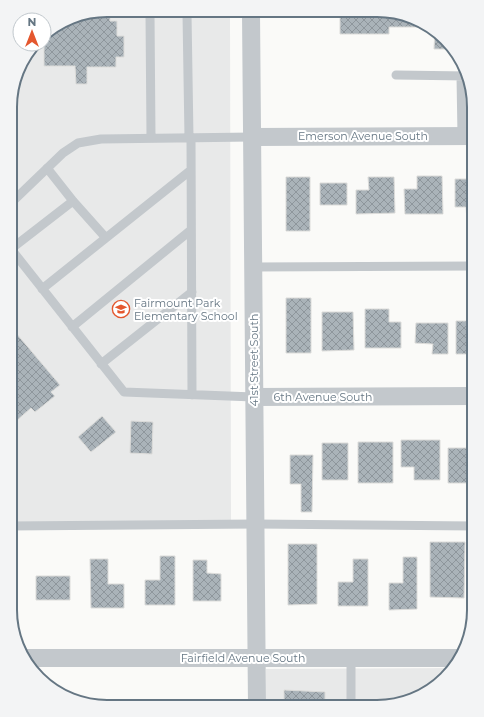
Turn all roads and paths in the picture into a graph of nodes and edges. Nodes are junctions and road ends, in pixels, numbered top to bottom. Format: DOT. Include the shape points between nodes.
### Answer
graph roads {
  1 [pos="150,17"];
  2 [pos="187,17"];
  3 [pos="251,17"];
  4 [pos="396,75"];
  5 [pos="461,76"];
  6 [pos="466,95"];
  7 [pos="467,116"];
  8 [pos="467,136"];
  9 [pos="252,137"];
  10 [pos="151,138"];
  11 [pos="190,138"];
  12 [pos="47,168"];
  13 [pos="191,170"];
  14 [pos="17,197"];
  15 [pos="73,201"];
  16 [pos="191,230"];
  17 [pos="106,238"];
  18 [pos="17,244"];
  19 [pos="17,257"];
  20 [pos="467,266"];
  21 [pos="253,267"];
  22 [pos="42,289"];
  23 [pos="192,292"];
  24 [pos="72,327"];
  25 [pos="101,364"];
  26 [pos="192,394"];
  27 [pos="467,396"];
  28 [pos="254,397"];
  29 [pos="256,524"];
  30 [pos="17,526"];
  31 [pos="467,526"];
  32 [pos="31,658"];
  33 [pos="257,658"];
  34 [pos="351,658"];
  35 [pos="453,658"];
  36 [pos="257,700"];
  37 [pos="351,700"];
  1 -- 10 [label="lane"];
  2 -- 11 [label="lane"];
  3 -- 9 [label="street, 41st Street South"];
  4 -- 5 [label="lane"];
  6 -- 7 [label="lane"];
  8 -- 9 [label="street, Emerson Avenue South"];
  9 -- 11 [label="lane"];
  9 -- 21 [label="street, 41st Street South"];
  10 -- 11 [label="lane"];
  10 -- 12 [label="lane" via="101,139 78,143"];
  11 -- 13 [label="lane"];
  12 -- 14 [label="lane"];
  12 -- 15 [label="lane"];
  13 -- 16 [label="lane"];
  13 -- 17 [label="lane"];
  15 -- 17 [label="lane"];
  15 -- 18 [label="lane"];
  16 -- 23 [label="lane"];
  16 -- 24 [label="lane"];
  17 -- 22 [label="lane"];
  19 -- 22 [label="lane"];
  20 -- 21 [label="lane"];
  21 -- 28 [label="street, 41st Street South"];
  22 -- 24 [label="lane"];
  23 -- 25 [label="lane"];
  23 -- 26 [label="lane"];
  24 -- 25 [label="lane"];
  25 -- 26 [label="lane, 6th Avenue South" via="124,392"];
  26 -- 28 [label="lane, 6th Avenue South"];
  27 -- 28 [label="street, 6th Avenue South"];
  28 -- 29 [label="street, 41st Street South"];
  29 -- 30 [label="lane"];
  29 -- 31 [label="lane"];
  29 -- 33 [label="street, 41st Street South"];
  32 -- 33 [label="street, Fairfield Avenue South"];
  33 -- 34 [label="street, Fairfield Avenue South"];
  33 -- 36 [label="street, 41st Street South"];
  34 -- 35 [label="street, Fairfield Avenue South"];
  34 -- 37 [label="lane"];
}
